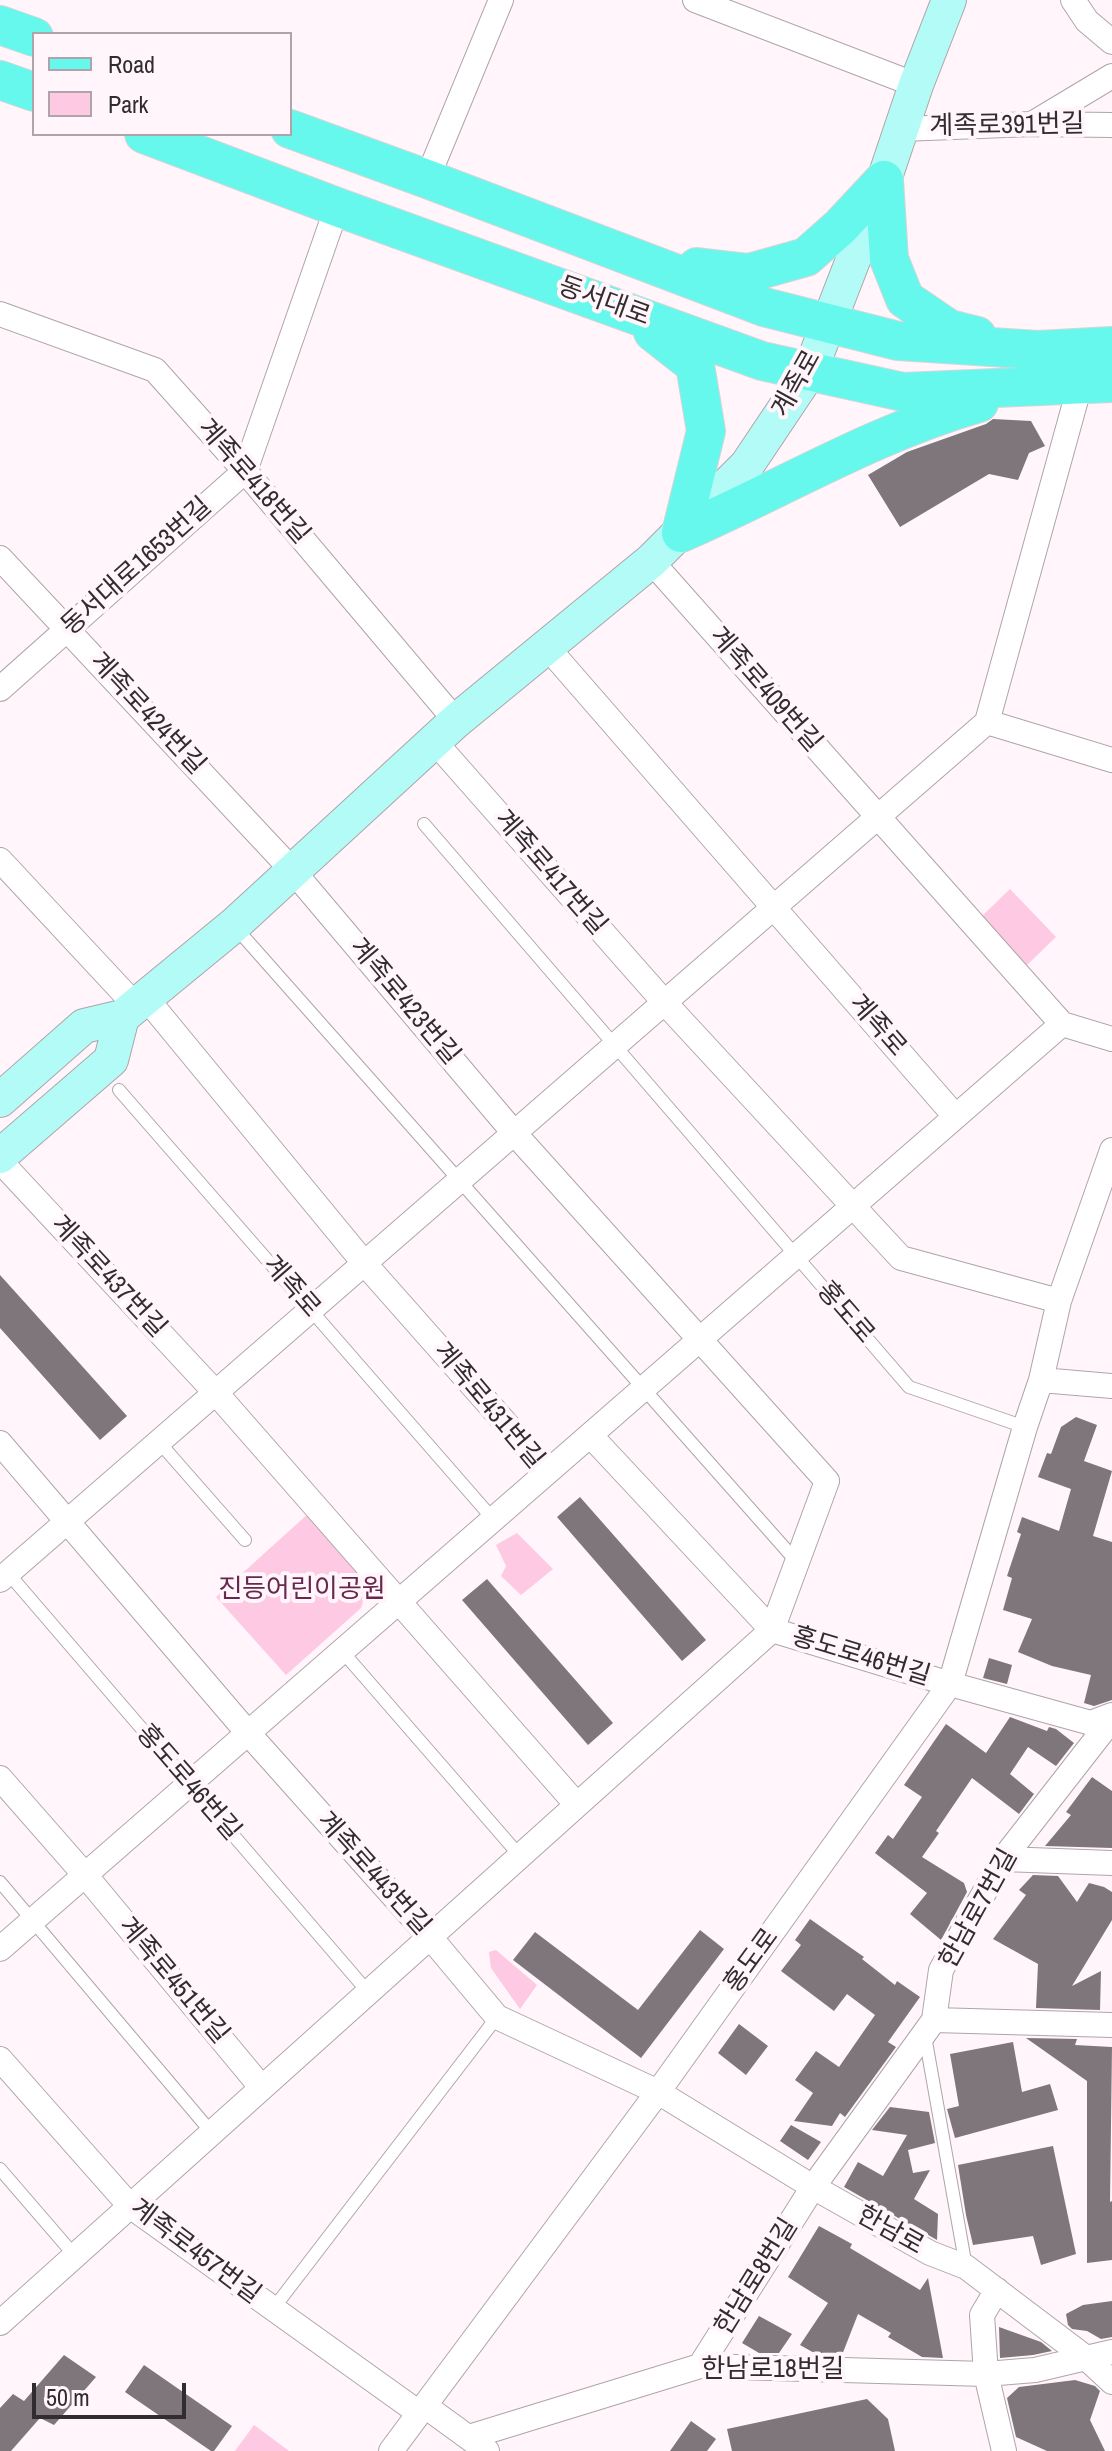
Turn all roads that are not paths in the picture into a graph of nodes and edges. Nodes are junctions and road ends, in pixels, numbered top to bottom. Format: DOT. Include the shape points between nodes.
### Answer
graph roads {
  1 [pos="501,0"];
  2 [pos="695,0"];
  3 [pos="949,0"];
  4 [pos="1073,0"];
  5 [pos="0,25"];
  6 [pos="32,36"];
  7 [pos="1112,42"];
  8 [pos="1112,76"];
  9 [pos="0,80"];
  10 [pos="916,85"];
  11 [pos="32,91"];
  12 [pos="1032,124"];
  13 [pos="1112,125"];
  14 [pos="901,129"];
  15 [pos="292,130"];
  16 [pos="149,136"];
  17 [pos="427,179"];
  18 [pos="884,180"];
  19 [pos="337,207"];
  20 [pos="645,262"];
  21 [pos="622,308"];
  22 [pos="0,314"];
  23 [pos="827,323"];
  24 [pos="1112,346"];
  25 [pos="1038,350"];
  26 [pos="810,371"];
  27 [pos="1096,384"];
  28 [pos="1032,387"];
  29 [pos="245,471"];
  30 [pos="681,533"];
  31 [pos="0,558"];
  32 [pos="651,561"];
  33 [pos="68,628"];
  34 [pos="547,647"];
  35 [pos="0,689"];
  36 [pos="987,722"];
  37 [pos="446,732"];
  38 [pos="1112,760"];
  39 [pos="879,819"];
  40 [pos="424,824"];
  41 [pos="0,860"];
  42 [pos="293,871"];
  43 [pos="775,908"];
  44 [pos="234,925"];
  45 [pos="665,1003"];
  46 [pos="135,1007"];
  47 [pos="1062,1024"];
  48 [pos="1112,1039"];
  49 [pos="616,1046"];
  50 [pos="119,1090"];
  51 [pos="0,1100"];
  52 [pos="955,1116"];
  53 [pos="515,1134"];
  54 [pos="1112,1150"];
  55 [pos="0,1158"];
  56 [pos="460,1181"];
  57 [pos="853,1206"];
  58 [pos="796,1255"];
  59 [pos="365,1264"];
  60 [pos="1059,1301"];
  61 [pos="311,1310"];
  62 [pos="699,1340"];
  63 [pos="1041,1380"];
  64 [pos="1112,1386"];
  65 [pos="643,1388"];
  66 [pos="216,1393"];
  67 [pos="1025,1427"];
  68 [pos="590,1435"];
  69 [pos="159,1442"];
  70 [pos="0,1443"];
  71 [pos="548,1471"];
  72 [pos="493,1519"];
  73 [pos="68,1521"];
  74 [pos="245,1540"];
  75 [pos="797,1562"];
  76 [pos="4,1577"];
  77 [pos="399,1601"];
  78 [pos="772,1630"];
  79 [pos="342,1651"];
  80 [pos="950,1684"];
  81 [pos="1112,1717"];
  82 [pos="248,1733"];
  83 [pos="0,1778"];
  84 [pos="189,1784"];
  85 [pos="577,1805"];
  86 [pos="520,1856"];
  87 [pos="1003,1859"];
  88 [pos="1112,1863"];
  89 [pos="85,1875"];
  90 [pos="0,1882"];
  91 [pos="33,1920"];
  92 [pos="430,1937"];
  93 [pos="0,1949"];
  94 [pos="368,1992"];
  95 [pos="497,2017"];
  96 [pos="1112,2025"];
  97 [pos="930,2028"];
  98 [pos="0,2059"];
  99 [pos="262,2088"];
  100 [pos="658,2092"];
  101 [pos="212,2133"];
  102 [pos="0,2169"];
  103 [pos="813,2187"];
  104 [pos="130,2206"];
  105 [pos="75,2256"];
  106 [pos="966,2267"];
  107 [pos="997,2290"];
  108 [pos="273,2309"];
  109 [pos="0,2323"];
  110 [pos="1112,2352"];
  111 [pos="1085,2357"];
  112 [pos="700,2366"];
  113 [pos="986,2374"];
  114 [pos="1112,2382"];
  115 [pos="422,2410"];
  116 [pos="478,2444"];
  117 [pos="391,2451"];
  118 [pos="1004,2451"];
  1 -- 17 [label="street"];
  2 -- 10 [label="street"];
  3 -- 10 [label="main road, 계족로"];
  4 -- 7 [label="street" via="1087,21"];
  5 -- 6 [label="main road"];
  8 -- 12 [label="street"];
  9 -- 11 [label="main road"];
  10 -- 14 [label="main road, 계족로"];
  12 -- 13 [label="street, 계족로391번길"];
  12 -- 14 [label="street, 계족로391번길"];
  14 -- 18 [label="main road, 계족로"];
  15 -- 17 [label="main road, 동서대로"];
  16 -- 19 [label="main road, 동서대로"];
  17 -- 20 [label="main road, 동서대로"];
  18 -- 20 [label="main road" via="806,257 749,273"];
  18 -- 23 [label="main road, 계족로"];
  18 -- 25 [label="main road" via="889,259 905,299 949,329"];
  19 -- 21 [label="main road, 동서대로"];
  19 -- 29 [label="street, 동서대로1653번길"];
  20 -- 23 [label="main road, 동서대로" via="764,307"];
  21 -- 26 [label="main road, 동서대로" via="762,361"];
  21 -- 30 [label="main road" via="695,365 706,431"];
  22 -- 29 [label="street, 계족로418번길" via="155,370"];
  23 -- 25 [label="main road, 동서대로" via="898,341"];
  23 -- 26 [label="main road, 계족로"];
  24 -- 25 [label="main road, 동서대로"];
  26 -- 28 [label="main road, 동서대로" via="903,392"];
  26 -- 30 [label="main road, 계족로" via="747,465"];
  27 -- 28 [label="main road, 동서대로"];
  27 -- 36 [label="street, 동서대로"];
  28 -- 30 [label="main road" via="945,412 863,446"];
  29 -- 33 [label="street, 동서대로1653번길"];
  29 -- 37 [label="street, 계족로418번길"];
  30 -- 32 [label="main road, 계족로"];
  31 -- 33 [label="street, 계족로424번길"];
  32 -- 34 [label="main road, 계족로"];
  32 -- 39 [label="street, 계족로409번길"];
  33 -- 35 [label="street, 동서대로1653번길"];
  33 -- 42 [label="street, 계족로424번길"];
  34 -- 37 [label="main road, 계족로"];
  34 -- 43 [label="street, 계족로"];
  36 -- 38 [label="street"];
  36 -- 39 [label="street"];
  37 -- 42 [label="main road, 계족로"];
  37 -- 45 [label="street, 계족로417번길"];
  39 -- 43 [label="street"];
  39 -- 47 [label="street, 계족로409번길"];
  40 -- 49 [label="lane"];
  41 -- 46 [label="street, 계족로431번길"];
  42 -- 44 [label="main road, 계족로"];
  42 -- 53 [label="street, 계족로423번길"];
  43 -- 45 [label="street"];
  43 -- 52 [label="street, 계족로"];
  44 -- 46 [label="main road, 계족로"];
  44 -- 56 [label="lane"];
  45 -- 49 [label="street"];
  45 -- 57 [label="street, 계족로417번길"];
  46 -- 51 [label="main road, 계족로" via="84,1026"];
  46 -- 55 [label="main road" via="111,1060"];
  46 -- 59 [label="street, 계족로431번길"];
  47 -- 48 [label="street"];
  47 -- 52 [label="street"];
  49 -- 53 [label="street"];
  49 -- 58 [label="lane"];
  50 -- 61 [label="lane, 계족로"];
  52 -- 57 [label="street"];
  53 -- 56 [label="street"];
  53 -- 62 [label="street, 계족로423번길"];
  54 -- 60 [label="street, 홍도로"];
  55 -- 66 [label="street, 계족로437번길"];
  56 -- 59 [label="street"];
  56 -- 65 [label="lane"];
  57 -- 58 [label="street"];
  57 -- 60 [label="street, 계족로417번길" via="901,1258"];
  58 -- 62 [label="street"];
  58 -- 67 [label="lane, 홍도로" via="909,1387"];
  59 -- 61 [label="street"];
  59 -- 71 [label="street, 계족로431번길"];
  60 -- 63 [label="street, 홍도로"];
  61 -- 66 [label="street"];
  61 -- 72 [label="lane, 계족로"];
  62 -- 65 [label="street"];
  62 -- 75 [label="street, 계족로423번길" via="827,1481"];
  63 -- 64 [label="street"];
  63 -- 67 [label="street, 홍도로"];
  65 -- 68 [label="street"];
  65 -- 75 [label="lane"];
  66 -- 69 [label="street"];
  66 -- 77 [label="street, 계족로437번길"];
  67 -- 80 [label="street, 홍도로"];
  68 -- 71 [label="street"];
  68 -- 78 [label="street, 홍도로46번길"];
  69 -- 73 [label="street"];
  69 -- 74 [label="lane"];
  70 -- 73 [label="street, 계족로443번길"];
  71 -- 72 [label="street, 계족로431번길"];
  72 -- 77 [label="street, 계족로431번길"];
  73 -- 76 [label="street"];
  73 -- 82 [label="street, 계족로443번길"];
  75 -- 78 [label="street, 계족로423번길"];
  76 -- 84 [label="lane, 홍도로46번길"];
  77 -- 79 [label="street"];
  77 -- 85 [label="street, 계족로437번길"];
  78 -- 80 [label="street, 홍도로46번길"];
  78 -- 85 [label="street, 홍도로46번길"];
  79 -- 82 [label="street"];
  79 -- 86 [label="lane"];
  80 -- 81 [label="street, 홍도로46번길" via="1091,1723"];
  80 -- 100 [label="street, 홍도로"];
  81 -- 87 [label="street, 한남로7번길"];
  82 -- 84 [label="street"];
  82 -- 92 [label="street, 계족로443번길"];
  83 -- 89 [label="street, 계족로451번길"];
  84 -- 89 [label="street"];
  84 -- 94 [label="lane, 홍도로46번길"];
  85 -- 86 [label="street, 홍도로46번길"];
  86 -- 92 [label="street, 홍도로46번길"];
  87 -- 88 [label="street"];
  87 -- 97 [label="street, 한남로7번길" via="941,1970"];
  89 -- 91 [label="street"];
  89 -- 99 [label="street, 계족로451번길"];
  90 -- 91 [label="lane"];
  91 -- 93 [label="street"];
  91 -- 101 [label="lane"];
  92 -- 94 [label="street, 홍도로46번길"];
  92 -- 95 [label="street, 계족로443번길"];
  94 -- 99 [label="street, 홍도로46번길"];
  95 -- 100 [label="street, 계족로443번길"];
  95 -- 108 [label="lane"];
  96 -- 97 [label="street"];
  97 -- 103 [label="street, 한남로7번길"];
  97 -- 106 [label="lane"];
  98 -- 104 [label="street, 계족로457번길"];
  99 -- 101 [label="street, 홍도로46번길"];
  100 -- 103 [label="street, 한남로"];
  100 -- 115 [label="street, 홍도로"];
  101 -- 104 [label="street, 홍도로46번길"];
  102 -- 105 [label="lane"];
  103 -- 106 [label="street, 한남로" via="930,2253"];
  103 -- 112 [label="street, 한남로8번길"];
  104 -- 105 [label="street, 홍도로46번길"];
  104 -- 108 [label="street, 계족로457번길"];
  105 -- 109 [label="street, 홍도로46번길"];
  106 -- 107 [label="street, 한남로"];
  107 -- 111 [label="street, 한남로"];
  107 -- 113 [label="street" via="982,2315"];
  108 -- 115 [label="street, 계족로457번길"];
  110 -- 111 [label="street, 한남로18번길"];
  111 -- 113 [label="street, 한남로18번길" via="1035,2370"];
  111 -- 114 [label="street, 한남로"];
  112 -- 113 [label="street, 한남로18번길"];
  112 -- 116 [label="street, 한남로18번길"];
  113 -- 118 [label="street"];
  115 -- 116 [label="street, 계족로457번길"];
  115 -- 117 [label="street, 홍도로"];
}
